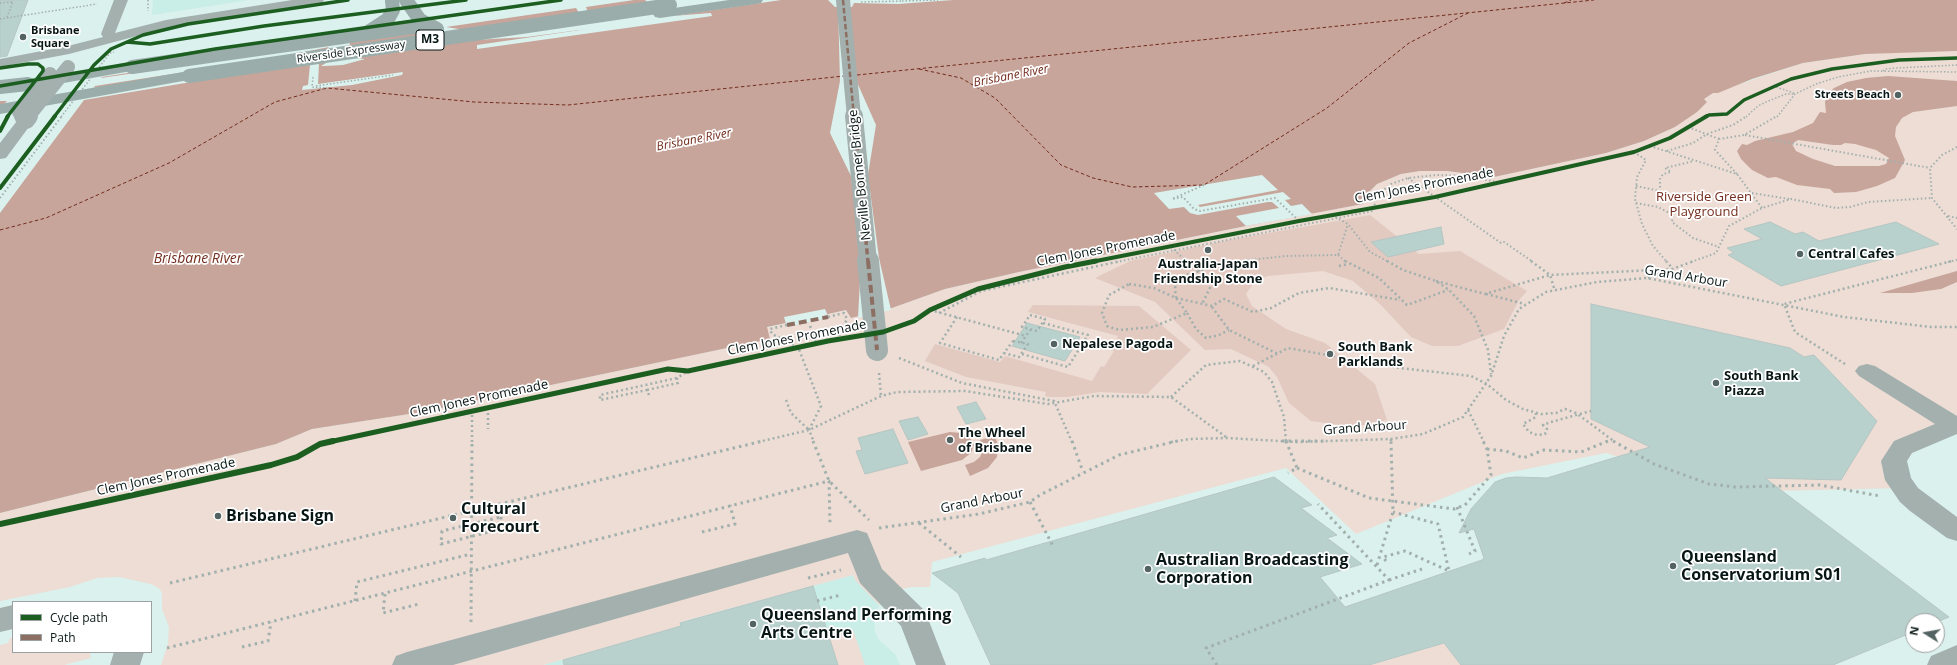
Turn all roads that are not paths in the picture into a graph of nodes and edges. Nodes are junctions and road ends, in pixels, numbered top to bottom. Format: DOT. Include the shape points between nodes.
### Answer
graph roads {
  1 [pos="121,0"];
  2 [pos="285,0"];
  3 [pos="317,0"];
  4 [pos="397,0"];
  5 [pos="694,0"];
  6 [pos="704,0"];
  7 [pos="756,0"];
  8 [pos="851,1"];
  9 [pos="571,5"];
  10 [pos="665,10"];
  11 [pos="106,44"];
  12 [pos="4,61"];
  13 [pos="0,88"];
  14 [pos="0,98"];
  15 [pos="0,109"];
  16 [pos="26,120"];
  17 [pos="0,154"];
  18 [pos="877,350"];
  19 [pos="1867,371"];
  20 [pos="1956,426"];
  21 [pos="1957,531"];
  22 [pos="12,617"];
  23 [pos="0,620"];
  24 [pos="129,653"];
  25 [pos="1957,658"];
  26 [pos="125,665"];
  27 [pos="406,665"];
  28 [pos="932,665"];
  29 [pos="1942,665"];
  1 -- 11 [label="street"];
  2 -- 11 [label="street" via="168,19"];
  3 -- 11 [label="street" via="166,24"];
  4 -- 10 [label="highway, bridge" via="426,25 444,31 474,35 537,32"];
  4 -- 14 [label="highway, bridge" via="392,13 382,24 360,35 324,46"];
  5 -- 10 [label="highway, M3"];
  6 -- 10 [label="highway, Riverside Expressway / M3"];
  7 -- 10 [label="highway, M3"];
  8 -- 18 [label="street, Neville Bonner Bridge, bridge"];
  9 -- 13 [label="highway, Riverside Expressway / M3, bridge" via="267,47"];
  10 -- 15 [label="highway, Riverside Expressway / M3, bridge" via="270,64"];
  11 -- 12 [label="street"];
  11 -- 16 [label="street, bridge" via="68,67"];
  12 -- 16 [label="street, bridge" via="35,59 55,62 50,74 19,112"];
  16 -- 17 [label="street"];
  19 -- 20 [label="street"];
  20 -- 21 [label="street" via="1903,447 1894,462 1894,492 1919,504"];
  22 -- 23 [label="street"];
  24 -- 26 [label="street"];
  25 -- 29 [label="street"];
  27 -- 28 [label="street" via="857,540 870,575 914,620"];
}
